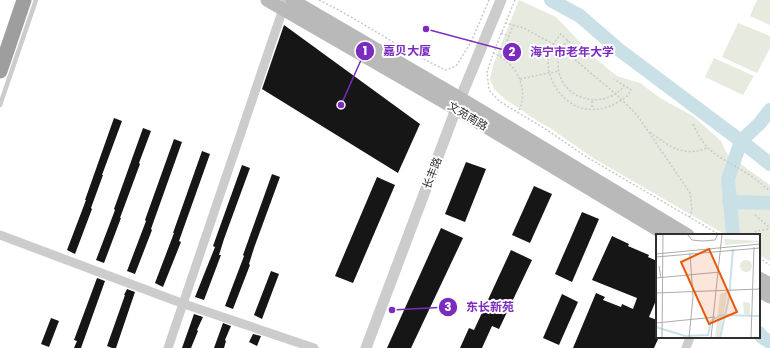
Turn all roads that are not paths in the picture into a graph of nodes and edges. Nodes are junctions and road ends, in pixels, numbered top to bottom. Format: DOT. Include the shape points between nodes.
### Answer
graph roads {
  1 [pos="24,0"];
  2 [pos="36,0"];
  3 [pos="267,0"];
  4 [pos="287,3"];
  5 [pos="500,4"];
  6 [pos="0,71"];
  7 [pos="459,104"];
  8 [pos="0,105"];
  9 [pos="0,234"];
  10 [pos="664,234"];
  11 [pos="686,234"];
  12 [pos="760,279"];
  13 [pos="770,284"];
  14 [pos="760,292"];
  15 [pos="770,298"];
  16 [pos="184,304"];
  17 [pos="690,338"];
  18 [pos="168,348"];
  19 [pos="314,348"];
  20 [pos="366,348"];
  21 [pos="686,348"];
  1 -- 6 [label="highway"];
  2 -- 8 [label="lane"];
  3 -- 4 [label="main road, 文苑南路"];
  4 -- 7 [label="main road, 文苑南路"];
  4 -- 16 [label="street"];
  5 -- 7 [label="street, 长丰路"];
  7 -- 10 [label="main road, 文苑南路"];
  7 -- 11 [label="main road, 文苑南路"];
  7 -- 20 [label="street, 长丰路"];
  9 -- 16 [label="street"];
  12 -- 13 [label="main road"];
  14 -- 15 [label="main road"];
  16 -- 18 [label="street"];
  16 -- 19 [label="street"];
  17 -- 21 [label="street"];
}
